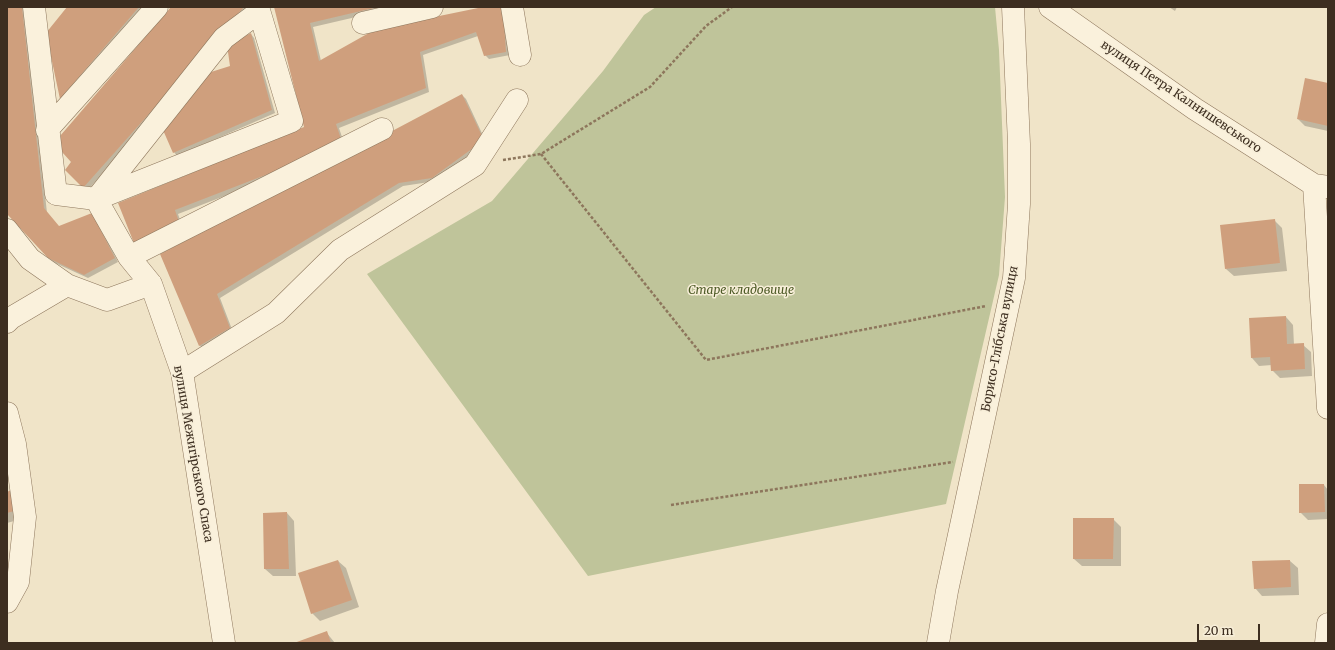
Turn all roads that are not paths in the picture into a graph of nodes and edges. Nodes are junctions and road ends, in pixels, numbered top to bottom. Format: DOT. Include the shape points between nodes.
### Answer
graph roads {
  1 [pos="158,7"];
  2 [pos="432,7"];
  3 [pos="512,7"];
  4 [pos="1013,7"];
  5 [pos="259,9"];
  6 [pos="1061,9"];
  7 [pos="39,11"];
  8 [pos="363,23"];
  9 [pos="520,56"];
  10 [pos="517,100"];
  11 [pos="382,129"];
  12 [pos="47,130"];
  13 [pos="1321,186"];
  14 [pos="96,199"];
  15 [pos="7,230"];
  16 [pos="129,257"];
  17 [pos="151,284"];
  18 [pos="67,285"];
  19 [pos="7,322"];
  20 [pos="182,372"];
  21 [pos="1328,408"];
  22 [pos="7,412"];
  23 [pos="7,602"];
  24 [pos="1328,624"];
  25 [pos="224,643"];
  26 [pos="938,643"];
  27 [pos="1326,643"];
  1 -- 12 [label="street"];
  2 -- 8 [label="street"];
  3 -- 9 [label="street"];
  4 -- 26 [label="street, Борисо-Глібська вулиця" via="1019,204 1014,278"];
  5 -- 14 [label="street" via="224,38"];
  5 -- 14 [label="street" via="292,121"];
  6 -- 13 [label="street, вулиця Петра Калнишевського" via="1195,109"];
  7 -- 12 [label="street"];
  10 -- 20 [label="street" via="475,165 340,250 276,313"];
  11 -- 16 [label="street"];
  12 -- 14 [label="street" via="56,194"];
  13 -- 21 [label="street, вулиця Петра Калнишевського"];
  14 -- 16 [label="street, вулиця Межигірського Спаса"];
  15 -- 18 [label="street" via="30,259"];
  16 -- 17 [label="street, вулиця Межигірського Спаса"];
  17 -- 18 [label="street" via="107,300"];
  17 -- 20 [label="street, вулиця Межигірського Спаса"];
  18 -- 19 [label="street"];
  20 -- 25 [label="street, вулиця Межигірського Спаса"];
  22 -- 23 [label="street" via="15,444 25,517 18,582"];
  24 -- 27 [label="street"];
}
